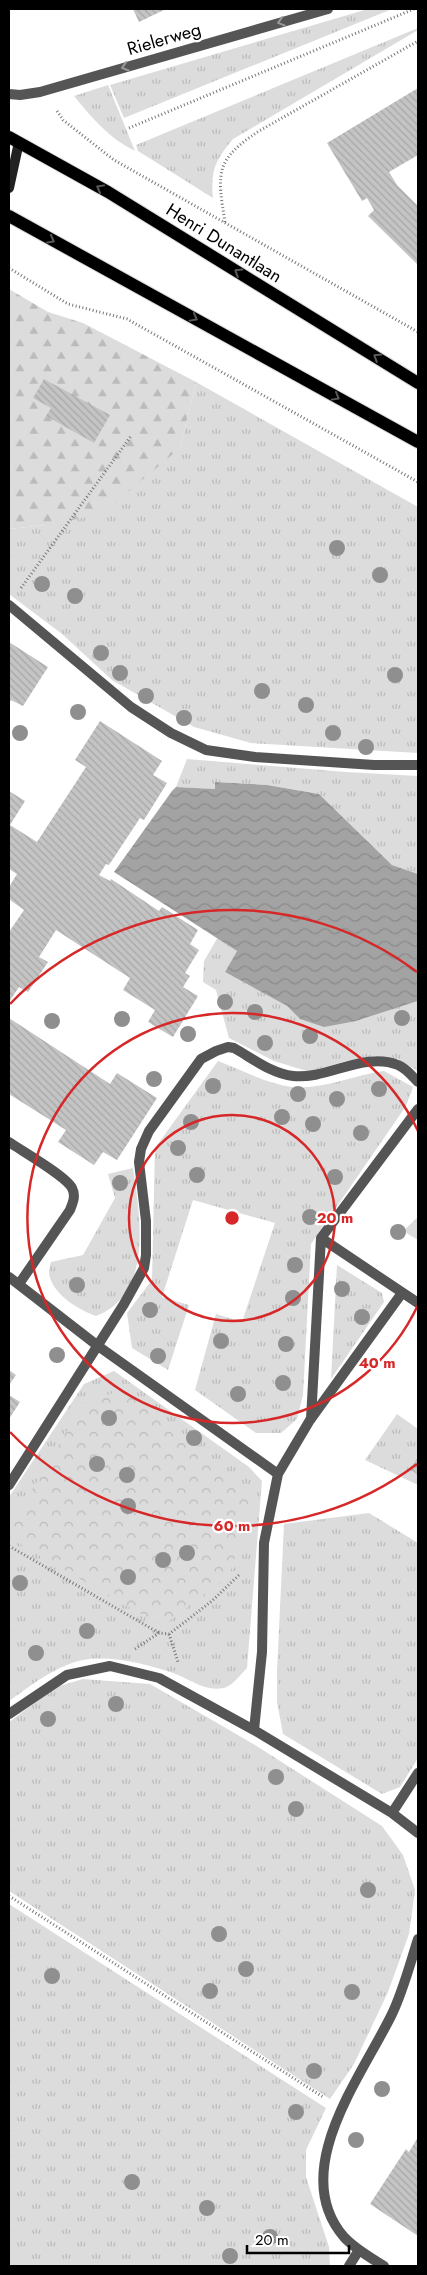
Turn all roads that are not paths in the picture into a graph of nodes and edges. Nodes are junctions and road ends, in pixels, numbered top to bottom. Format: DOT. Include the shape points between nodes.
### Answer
graph roads {
  1 [pos="328,9"];
  2 [pos="9,94"];
  3 [pos="12,143"];
  4 [pos="9,188"];
  5 [pos="9,216"];
  6 [pos="418,383"];
  7 [pos="418,442"];
  8 [pos="9,605"];
  9 [pos="418,765"];
  10 [pos="418,1082"];
  11 [pos="418,1110"];
  12 [pos="9,1142"];
  13 [pos="321,1238"];
  14 [pos="9,1277"];
  15 [pos="19,1284"];
  16 [pos="402,1293"];
  17 [pos="418,1303"];
  18 [pos="98,1346"];
  19 [pos="310,1420"];
  20 [pos="278,1474"];
  21 [pos="9,1484"];
  22 [pos="9,1714"];
  23 [pos="254,1730"];
  24 [pos="418,1773"];
  25 [pos="392,1814"];
  26 [pos="418,1832"];
  27 [pos="418,1939"];
  28 [pos="359,2250"];
  29 [pos="349,2266"];
  30 [pos="384,2266"];
  1 -- 2 [label="street, Rielerweg, one-way" via="40,92"];
  3 -- 4 [label="street"];
  6 -- 3 [label="main road, Henri Dunantlaan, one-way" via="108,192"];
  5 -- 7 [label="main road, one-way"];
  8 -- 9 [label="street" via="131,707 171,734 206,750 255,757"];
  10 -- 18 [label="street" via="400,1066 386,1061 311,1077 279,1073 228,1047 201,1059 149,1131 141,1149 140,1173 146,1221 144,1268"];
  11 -- 13 [label="street"];
  12 -- 15 [label="street" via="72,1187 75,1197 70,1210"];
  13 -- 16 [label="street"];
  13 -- 19 [label="street"];
  14 -- 15 [label="street"];
  15 -- 18 [label="street"];
  16 -- 17 [label="street"];
  16 -- 19 [label="street"];
  18 -- 20 [label="street"];
  18 -- 21 [label="street"];
  19 -- 20 [label="street"];
  20 -- 23 [label="street" via="264,1543 262,1652"];
  22 -- 23 [label="street" via="66,1674 110,1666 159,1678"];
  23 -- 25 [label="street"];
  24 -- 25 [label="street"];
  25 -- 26 [label="street"];
  27 -- 28 [label="street" via="393,2012 342,2110 326,2149 322,2185 331,2217 344,2237"];
  28 -- 29 [label="street"];
  28 -- 30 [label="street"];
}
